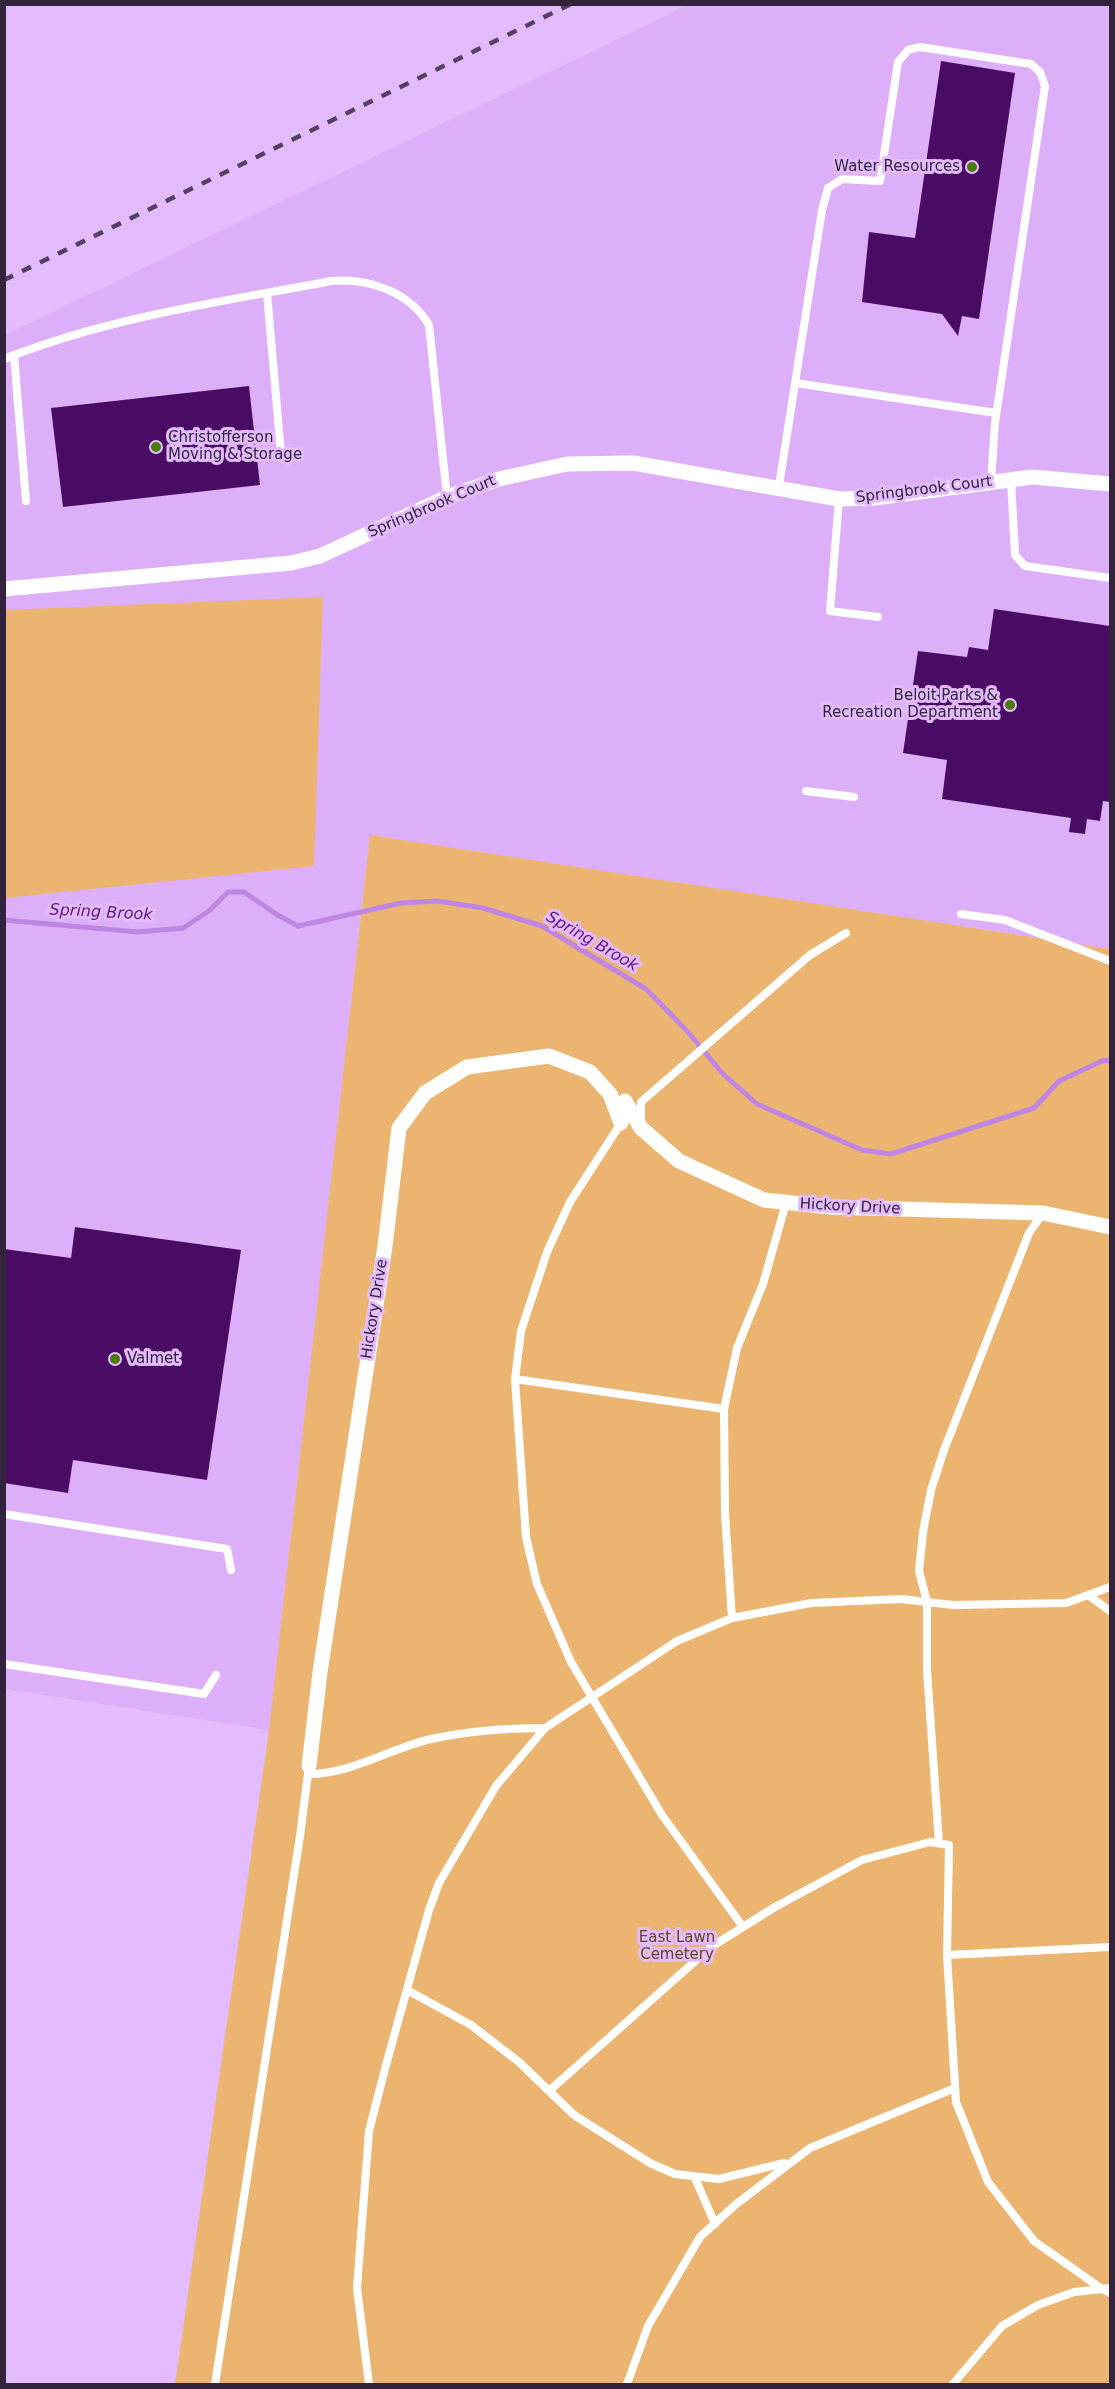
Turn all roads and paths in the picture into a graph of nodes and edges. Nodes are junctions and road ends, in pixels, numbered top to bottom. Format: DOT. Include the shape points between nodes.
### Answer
graph roads {
  1 [pos="267,293"];
  2 [pos="14,355"];
  3 [pos="4,359"];
  4 [pos="795,383"];
  5 [pos="996,413"];
  6 [pos="281,454"];
  7 [pos="1011,480"];
  8 [pos="991,482"];
  9 [pos="1110,484"];
  10 [pos="779,486"];
  11 [pos="447,497"];
  12 [pos="839,499"];
  13 [pos="26,501"];
  14 [pos="1110,578"];
  15 [pos="4,589"];
  16 [pos="878,617"];
  17 [pos="806,791"];
  18 [pos="854,797"];
  19 [pos="961,914"];
  20 [pos="846,933"];
  21 [pos="1110,961"];
  22 [pos="625,1101"];
  23 [pos="621,1123"];
  24 [pos="641,1128"];
  25 [pos="786,1203"];
  26 [pos="1043,1213"];
  27 [pos="1110,1227"];
  28 [pos="514,1379"];
  29 [pos="724,1409"];
  30 [pos="4,1514"];
  31 [pos="231,1570"];
  32 [pos="1110,1587"];
  33 [pos="1088,1595"];
  34 [pos="927,1602"];
  35 [pos="1110,1611"];
  36 [pos="732,1618"];
  37 [pos="4,1664"];
  38 [pos="216,1675"];
  39 [pos="591,1697"];
  40 [pos="545,1728"];
  41 [pos="308,1770"];
  42 [pos="939,1843"];
  43 [pos="743,1927"];
  44 [pos="1110,1947"];
  45 [pos="948,1955"];
  46 [pos="407,1990"];
  47 [pos="955,2088"];
  48 [pos="549,2091"];
  49 [pos="791,2161"];
  50 [pos="695,2178"];
  51 [pos="715,2224"];
  52 [pos="1110,2288"];
  53 [pos="1101,2289"];
  54 [pos="1110,2293"];
  55 [pos="215,2385"];
  56 [pos="369,2385"];
  57 [pos="627,2385"];
  58 [pos="953,2385"];
  1 -- 2 [label="lane" via="145,316 66,336"];
  1 -- 6 [label="lane"];
  1 -- 11 [label="lane" via="355,279 383,288 420,311 429,325"];
  2 -- 3 [label="lane"];
  2 -- 13 [label="lane"];
  4 -- 5 [label="lane"];
  4 -- 5 [label="lane" via="828,188 843,179 880,181 898,62 908,50 920,47 1031,64 1040,72 1045,86"];
  4 -- 10 [label="lane"];
  5 -- 8 [label="lane"];
  7 -- 8 [label="street, Springbrook Court"];
  7 -- 9 [label="street, Springbrook Court" via="1057,477"];
  7 -- 14 [label="lane" via="1015,555 1025,566"];
  8 -- 12 [label="street, Springbrook Court" via="875,498"];
  10 -- 11 [label="street, Springbrook Court" via="665,467 602,463 536,469"];
  10 -- 12 [label="street, Springbrook Court"];
  11 -- 15 [label="street, Springbrook Court" via="320,556 291,563"];
  12 -- 16 [label="lane" via="830,611"];
  17 -- 18 [label="lane"];
  19 -- 21 [label="lane" via="1005,920"];
  20 -- 24 [label="lane" via="810,955 641,1102"];
  22 -- 24 [label="street, Hickory Drive"];
  23 -- 28 [label="lane" via="570,1202 547,1252 521,1331"];
  23 -- 41 [label="street, Hickory Drive" via="610,1094 590,1072 549,1056 466,1067 425,1094 399,1128"];
  24 -- 25 [label="street, Hickory Drive" via="679,1161 754,1196"];
  25 -- 26 [label="street, Hickory Drive"];
  25 -- 29 [label="lane" via="763,1284 737,1348"];
  26 -- 27 [label="street, Hickory Drive"];
  26 -- 34 [label="lane" via="1029,1233 931,1490 919,1571"];
  28 -- 29 [label="lane"];
  28 -- 39 [label="lane" via="525,1537 537,1584"];
  29 -- 36 [label="lane" via="725,1514"];
  30 -- 31 [label="lane" via="227,1549"];
  32 -- 33 [label="lane"];
  33 -- 34 [label="lane" via="1066,1603"];
  33 -- 35 [label="lane"];
  34 -- 36 [label="lane" via="902,1599 811,1603"];
  34 -- 42 [label="lane" via="927,1670"];
  36 -- 39 [label="lane" via="677,1641"];
  37 -- 38 [label="lane" via="204,1694"];
  39 -- 40 [label="lane"];
  39 -- 43 [label="lane" via="662,1815"];
  40 -- 41 [label="lane" via="429,1740 330,1774"];
  40 -- 46 [label="lane" via="496,1786 439,1883"];
  41 -- 55 [label="lane"];
  42 -- 43 [label="lane" via="862,1860"];
  42 -- 45 [label="lane" via="949,1845"];
  43 -- 48 [label="lane" via="711,1947"];
  44 -- 45 [label="lane"];
  45 -- 47 [label="lane"];
  46 -- 48 [label="lane" via="471,2025"];
  46 -- 56 [label="lane" via="369,2131 364,2170 357,2288"];
  47 -- 49 [label="lane" via="810,2148"];
  47 -- 53 [label="lane" via="956,2102 988,2182 1035,2241"];
  48 -- 50 [label="lane" via="574,2115 650,2163"];
  49 -- 50 [label="lane" via="719,2179"];
  49 -- 51 [label="lane"];
  50 -- 51 [label="lane"];
  51 -- 57 [label="lane" via="700,2237 648,2326"];
  52 -- 53 [label="lane"];
  53 -- 54 [label="lane"];
  53 -- 58 [label="lane" via="1074,2292 1038,2305 1002,2326"];
}
